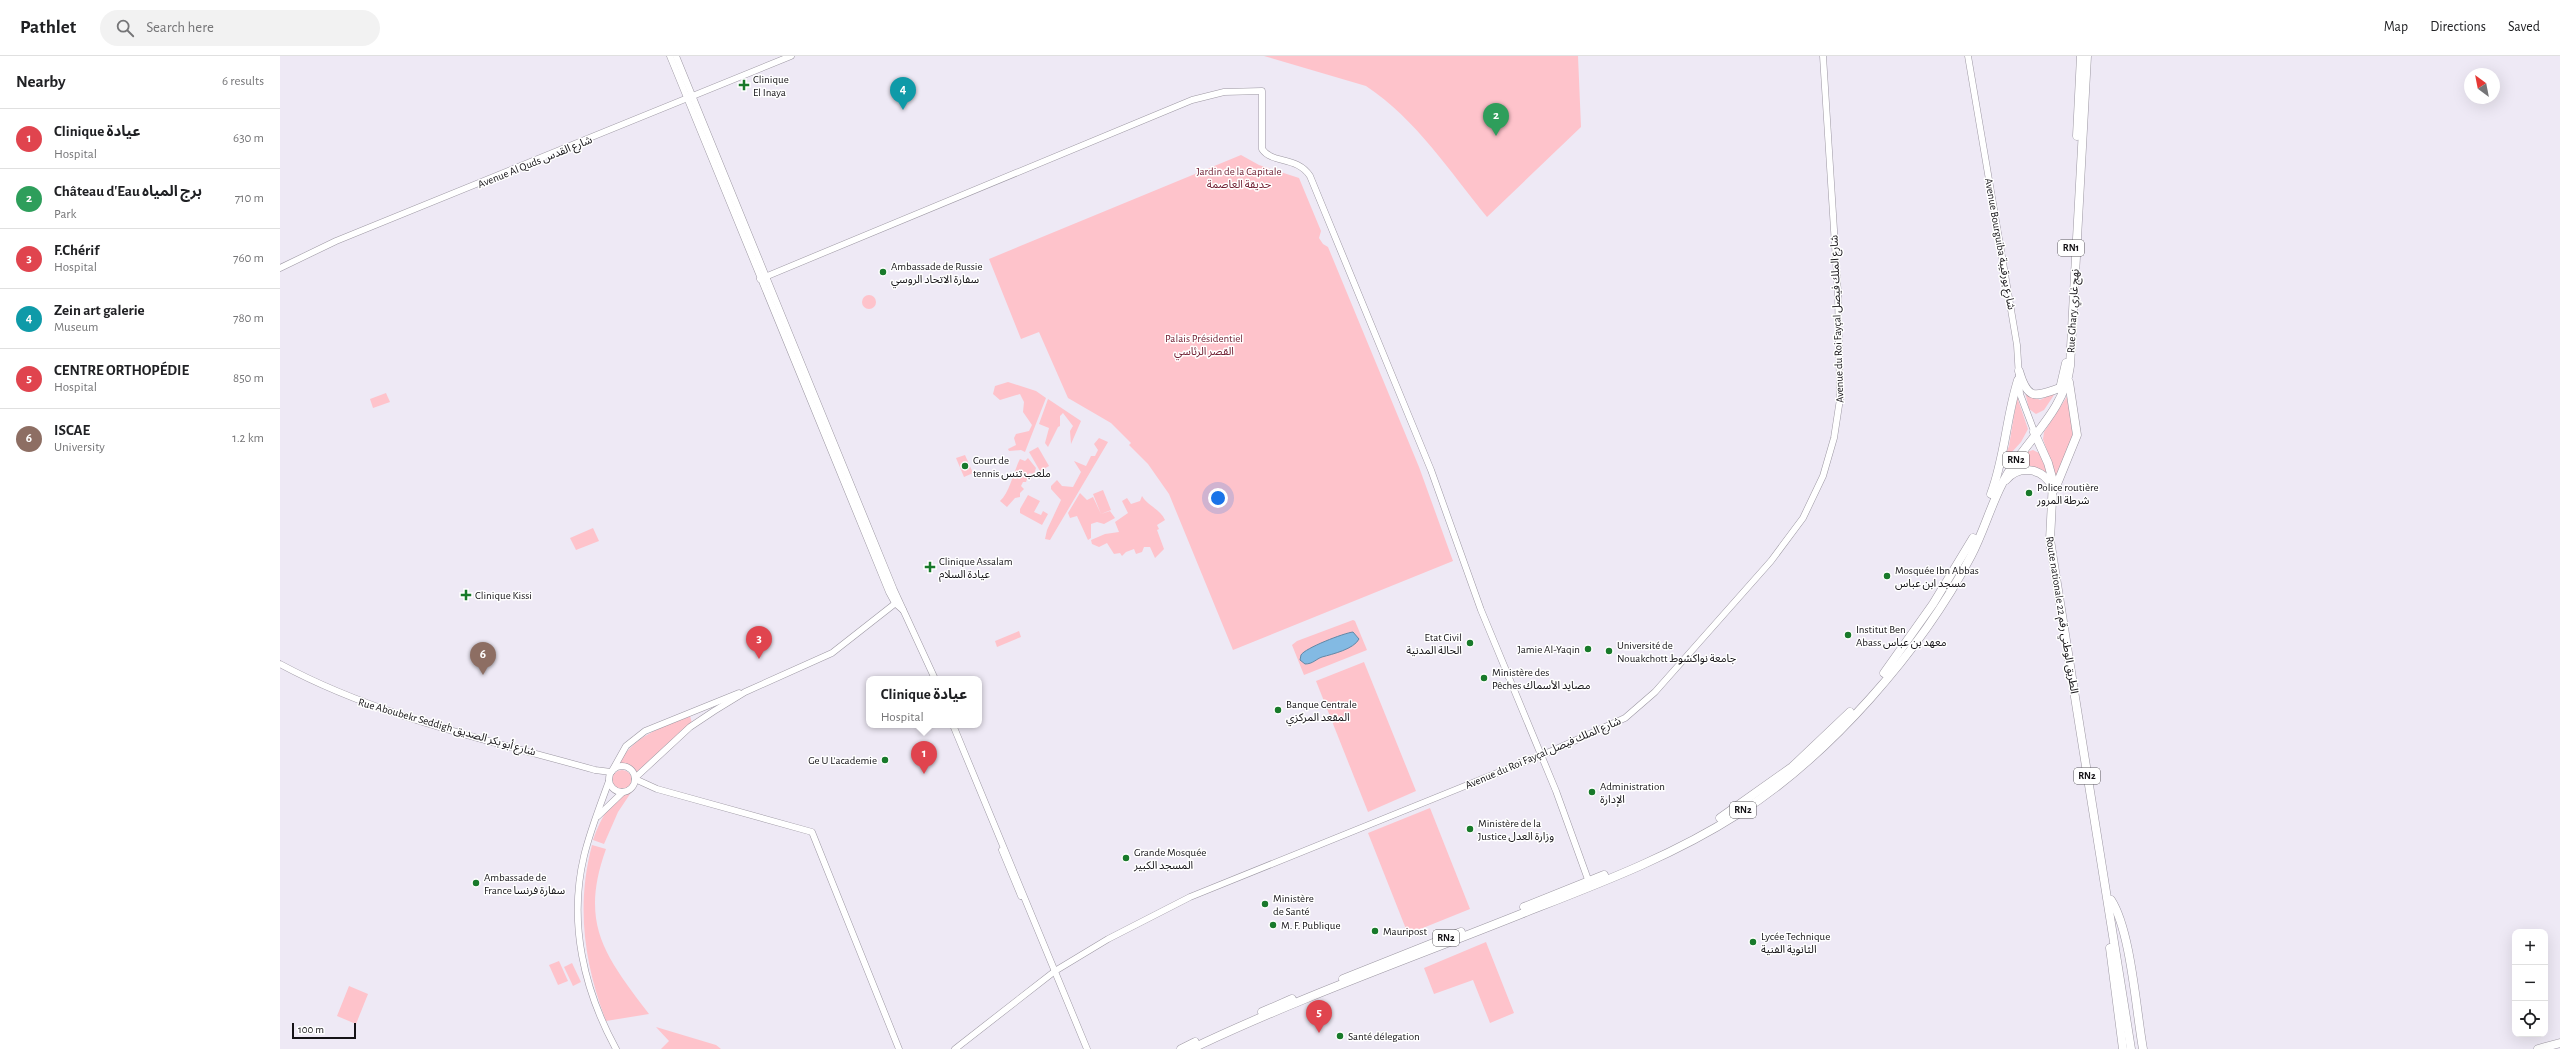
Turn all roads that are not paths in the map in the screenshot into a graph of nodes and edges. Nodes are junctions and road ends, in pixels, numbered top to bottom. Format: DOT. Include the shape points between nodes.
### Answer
graph roads {
  1 [pos="670,56"];
  2 [pos="676,56"];
  3 [pos="791,56"];
  4 [pos="1822,56"];
  5 [pos="1968,56"];
  6 [pos="2081,56"];
  7 [pos="2087,56"];
  8 [pos="689,98"];
  9 [pos="280,268"];
  10 [pos="768,276"];
  11 [pos="760,279"];
  12 [pos="2019,371"];
  13 [pos="2018,380"];
  14 [pos="2065,391"];
  15 [pos="2035,434"];
  16 [pos="2000,472"];
  17 [pos="2000,486"];
  18 [pos="2053,496"];
  19 [pos="2052,508"];
  20 [pos="897,602"];
  21 [pos="280,664"];
  22 [pos="935,676"];
  23 [pos="745,692"];
  24 [pos="954,728"];
  25 [pos="1540,756"];
  26 [pos="610,775"];
  27 [pos="635,779"];
  28 [pos="633,787"];
  29 [pos="650,787"];
  30 [pos="623,792"];
  31 [pos="596,819"];
  32 [pos="1590,884"];
  33 [pos="2112,900"];
  34 [pos="2112,930"];
  35 [pos="1054,972"];
  36 [pos="2127,1007"];
  37 [pos="2560,1043"];
  38 [pos="616,1049"];
  39 [pos="899,1049"];
  40 [pos="955,1049"];
  41 [pos="1083,1049"];
  42 [pos="1087,1049"];
  43 [pos="1181,1049"];
  44 [pos="1191,1049"];
  45 [pos="2123,1049"];
  46 [pos="2131,1049"];
  47 [pos="2135,1049"];
  48 [pos="2142,1049"];
  49 [pos="2538,1049"];
  1 -- 8 [label="street"];
  2 -- 8 [label="street"];
  3 -- 8 [label="street, Avenue Al Quds شارع القدس"];
  4 -- 25 [label="street, Avenue du Roi Fayçal شارع الملك فيصل" via="1838,293 1840,399 1834,438 1823,476 1802,518 1786,542 1646,702 1616,723"];
  5 -- 12 [label="street, Avenue Bourguiba شارع بورقيبة" via="2018,345"];
  6 -- 14 [label="highway, Rue Ghary نهج غاري / RN1"];
  7 -- 14 [label="highway, Rue Ghary نهج غاري / RN1" via="2069,377"];
  8 -- 9 [label="street, Avenue Al Quds شارع القدس" via="336,241"];
  8 -- 10 [label="street"];
  8 -- 11 [label="street"];
  10 -- 11 [label="street"];
  10 -- 20 [label="street"];
  10 -- 25 [label="street" via="1192,100 1224,92 1262,91 1262,149 1270,155 1299,164 1310,176 1432,470 1481,610"];
  11 -- 20 [label="street"];
  12 -- 13 [label="street, Avenue Bourguiba شارع بورقيبة"];
  12 -- 14 [label="highway" via="2025,386 2032,394 2044,395"];
  13 -- 15 [label="street, Avenue Bourguiba شارع بورقيبة" via="2022,402"];
  13 -- 16 [label="highway" via="2007,423"];
  14 -- 15 [label="highway, Rue Ghary نهج غاري / RN1"];
  14 -- 18 [label="highway, RN2" via="2077,429 2076,443 2060,474"];
  15 -- 16 [label="highway, RN2"];
  15 -- 17 [label="highway, RN2" via="2007,472"];
  15 -- 18 [label="highway, RN2" via="2052,472"];
  16 -- 32 [label="highway, RN2" via="1980,524 1955,571 1906,643 1852,710 1792,766 1736,809 1681,840"];
  17 -- 18 [label="highway" via="2016,472 2029,470 2046,478"];
  17 -- 32 [label="highway, RN2" via="1971,556 1939,607 1889,675 1834,736 1777,786 1738,814 1667,853"];
  18 -- 19 [label="highway, RN2"];
  19 -- 33 [label="highway, Route nationale 22 الطريق الوطني رقم / RN2" via="2056,557"];
  19 -- 34 [label="highway, Route nationale 22 الطريق الوطني رقم / RN2" via="2049,521 2054,571"];
  20 -- 22 [label="street" via="904,611"];
  20 -- 23 [label="street" via="832,653"];
  21 -- 26 [label="street, Rue Aboubekr Seddigh شارع أبو بكر الصديق" via="320,686 384,710"];
  23 -- 26 [label="street" via="731,695 645,730 626,746"];
  23 -- 27 [label="street" via="690,727"];
  24 -- 35 [label="street"];
  25 -- 32 [label="street"];
  25 -- 35 [label="street, Avenue du Roi Fayçal شارع الملك فيصل" via="1190,897 1108,939"];
  26 -- 27 [label="street" via="618,766 626,766 633,771"];
  26 -- 30 [label="street" via="615,790"];
  26 -- 31 [label="street"];
  27 -- 28 [label="street"];
  27 -- 29 [label="street"];
  28 -- 29 [label="street"];
  28 -- 30 [label="street"];
  29 -- 39 [label="street" via="812,832"];
  30 -- 31 [label="street"];
  31 -- 38 [label="street" via="580,875 579,936 596,1008"];
  32 -- 43 [label="highway, RN2" via="1276,1006"];
  32 -- 44 [label="highway, RN2"];
  33 -- 36 [label="highway, Route nationale 22 الطريق الوطني رقم / RN2"];
  33 -- 48 [label="highway" via="2119,912 2125,938"];
  34 -- 36 [label="highway, Route nationale 22 الطريق الوطني رقم / RN2"];
  34 -- 45 [label="highway" via="2110,945"];
  35 -- 40 [label="street, Avenue du Roi Fayçal شارع الملك فيصل"];
  35 -- 41 [label="street"];
  35 -- 42 [label="street"];
  36 -- 46 [label="highway, RN2"];
  36 -- 47 [label="highway, RN2"];
  37 -- 49 [label="highway"];
}
